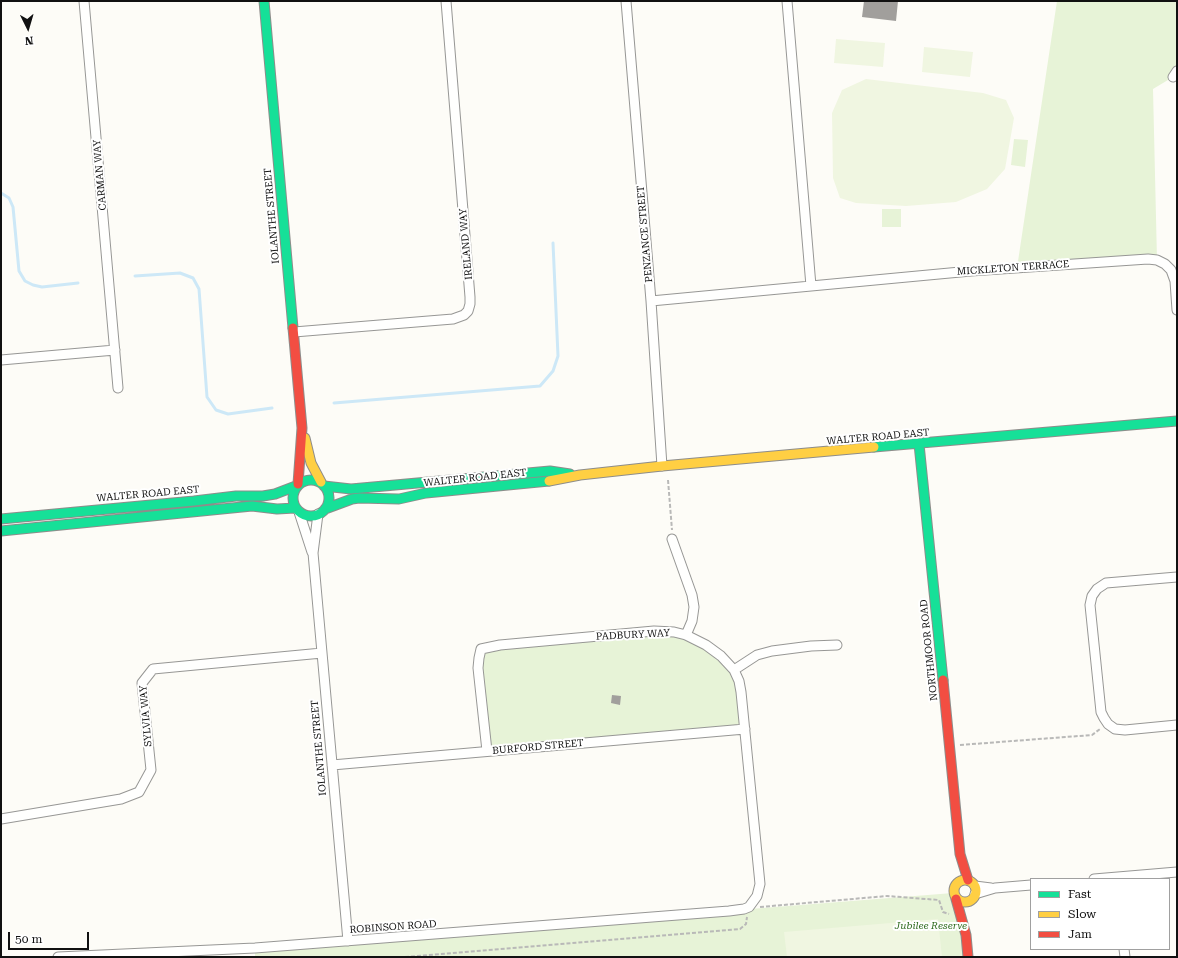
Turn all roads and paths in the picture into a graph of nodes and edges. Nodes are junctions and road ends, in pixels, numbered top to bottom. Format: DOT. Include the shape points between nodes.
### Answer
graph roads {
  1 [pos="84,1"];
  2 [pos="264,1"];
  3 [pos="446,1"];
  4 [pos="626,1"];
  5 [pos="787,1"];
  6 [pos="811,286"];
  7 [pos="651,301"];
  8 [pos="1177,310"];
  9 [pos="294,332"];
  10 [pos="115,350"];
  11 [pos="1,360"];
  12 [pos="118,388"];
  13 [pos="1177,421"];
  14 [pos="302,428"];
  15 [pos="919,444"];
  16 [pos="662,466"];
  17 [pos="580,475"];
  18 [pos="668,480"];
  19 [pos="322,484"];
  20 [pos="297,485"];
  21 [pos="297,510"];
  22 [pos="322,511"];
  23 [pos="1,519"];
  24 [pos="1,531"];
  25 [pos="672,539"];
  26 [pos="313,553"];
  27 [pos="1177,577"];
  28 [pos="686,635"];
  29 [pos="836,645"];
  30 [pos="322,653"];
  31 [pos="734,670"];
  32 [pos="1108,724"];
  33 [pos="1177,725"];
  34 [pos="745,729"];
  35 [pos="949,746"];
  36 [pos="487,751"];
  37 [pos="332,765"];
  38 [pos="1,819"];
  39 [pos="960,854"];
  40 [pos="1177,872"];
  41 [pos="1117,878"];
  42 [pos="955,885"];
  43 [pos="1030,885"];
  44 [pos="972,890"];
  45 [pos="956,899"];
  46 [pos="749,906"];
  47 [pos="950,914"];
  48 [pos="966,935"];
  49 [pos="348,941"];
  50 [pos="255,953"];
  51 [pos="58,957"];
  52 [pos="405,957"];
  53 [pos="968,957"];
  1 -- 10 [label="street, CARMAN WAY"];
  2 -- 9 [label="main road, IOLANTHE STREET"];
  3 -- 9 [label="street, IRELAND WAY" via="470,297 468,310 464,315 453,319"];
  4 -- 7 [label="street, PENZANCE STREET"];
  5 -- 6 [label="street"];
  6 -- 7 [label="street, MICKLETON TERRACE"];
  6 -- 8 [label="street, MICKLETON TERRACE" via="971,271 1148,259 1157,260 1171,270 1175,280"];
  7 -- 16 [label="street, PENZANCE STREET"];
  9 -- 14 [label="main road, IOLANTHE STREET"];
  10 -- 11 [label="street"];
  10 -- 12 [label="street, CARMAN WAY"];
  13 -- 15 [label="main road, WALTER ROAD EAST"];
  14 -- 19 [label="main road, IOLANTHE STREET" via="311,463"];
  14 -- 20 [label="main road, IOLANTHE STREET"];
  15 -- 16 [label="main road, WALTER ROAD EAST"];
  15 -- 35 [label="main road, NORTHMOOR ROAD"];
  16 -- 17 [label="main road, WALTER ROAD EAST"];
  17 -- 19 [label="main road, WALTER ROAD EAST" via="550,471 351,489"];
  17 -- 22 [label="main road, WALTER ROAD EAST" via="550,481 426,493 399,499 359,498"];
  18 -- 25 [label="path"];
  19 -- 20 [label="main road" via="310,480"];
  19 -- 22 [label="main road" via="330,498 329,504"];
  20 -- 21 [label="main road" via="293,500"];
  20 -- 23 [label="main road, WALTER ROAD EAST" via="263,496 236,496"];
  21 -- 22 [label="main road" via="309,516"];
  21 -- 24 [label="main road" via="252,506"];
  21 -- 26 [label="street, IOLANTHE STREET"];
  22 -- 26 [label="street, IOLANTHE STREET"];
  25 -- 28 [label="street" via="694,607"];
  26 -- 30 [label="street, IOLANTHE STREET"];
  27 -- 32 [label="street" via="1106,583 1097,588 1092,596 1091,612 1101,712"];
  28 -- 31 [label="street, PADBURY WAY" via="706,645"];
  28 -- 36 [label="street, PADBURY WAY" via="654,632 500,645 481,649 478,668"];
  29 -- 31 [label="street" via="772,651 757,655"];
  30 -- 37 [label="street, IOLANTHE STREET"];
  30 -- 38 [label="street, SYLVIA WAY" via="153,669 142,683 151,770 139,792 121,799"];
  31 -- 34 [label="street, PADBURY WAY" via="739,680"];
  32 -- 33 [label="street" via="1115,729 1125,730"];
  32 -- 35 [label="path" via="1092,735"];
  34 -- 36 [label="street, BURFORD STREET"];
  34 -- 46 [label="street, PADBURY WAY" via="760,884 757,896"];
  35 -- 39 [label="main road, NORTHMOOR ROAD"];
  36 -- 37 [label="street, BURFORD STREET"];
  37 -- 49 [label="street, IOLANTHE STREET"];
  39 -- 42 [label="main road"];
  39 -- 44 [label="main road"];
  40 -- 41 [label="street"];
  42 -- 44 [label="main road" via="962,880"];
  42 -- 45 [label="main road" via="953,893"];
  43 -- 44 [label="street"];
  44 -- 45 [label="main road" via="963,902"];
  44 -- 48 [label="main road"];
  45 -- 48 [label="main road"];
  46 -- 47 [label="path" via="769,907 887,896 939,900 943,912"];
  46 -- 49 [label="street, ROBINSON ROAD" via="730,911"];
  46 -- 52 [label="path" via="746,924 740,929"];
  48 -- 53 [label="main road"];
  49 -- 50 [label="street, ROBINSON ROAD"];
  50 -- 51 [label="street, ROBINSON ROAD"];
}
